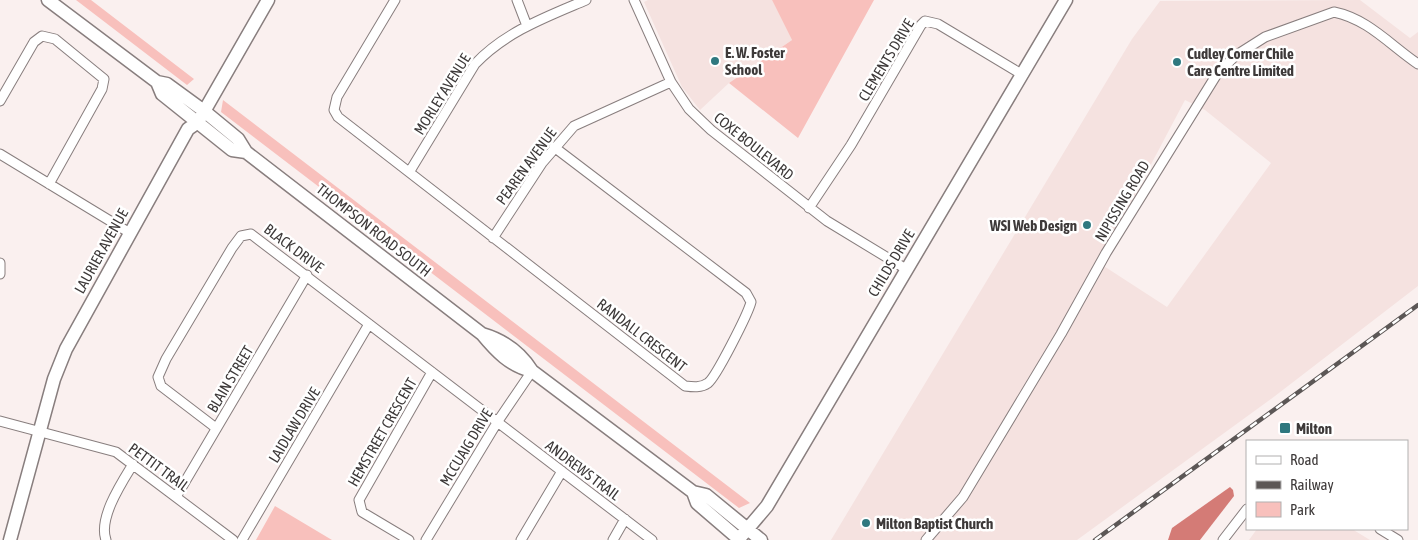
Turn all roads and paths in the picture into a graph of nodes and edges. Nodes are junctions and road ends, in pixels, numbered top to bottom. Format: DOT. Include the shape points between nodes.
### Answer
graph roads {
  1 [pos="48,0"];
  2 [pos="268,0"];
  3 [pos="395,0"];
  4 [pos="516,0"];
  5 [pos="586,0"];
  6 [pos="634,0"];
  7 [pos="1066,0"];
  8 [pos="527,26"];
  9 [pos="1418,64"];
  10 [pos="1023,75"];
  11 [pos="671,82"];
  12 [pos="0,101"];
  13 [pos="201,116"];
  14 [pos="554,147"];
  15 [pos="0,154"];
  16 [pos="410,171"];
  17 [pos="49,184"];
  18 [pos="809,208"];
  19 [pos="130,233"];
  20 [pos="493,238"];
  21 [pos="0,263"];
  22 [pos="906,270"];
  23 [pos="0,274"];
  24 [pos="307,275"];
  25 [pos="370,324"];
  26 [pos="532,370"];
  27 [pos="432,372"];
  28 [pos="0,421"];
  29 [pos="498,421"];
  30 [pos="216,428"];
  31 [pos="41,431"];
  32 [pos="133,464"];
  33 [pos="562,471"];
  34 [pos="693,492"];
  35 [pos="176,497"];
  36 [pos="1246,510"];
  37 [pos="625,519"];
  38 [pos="748,529"];
  39 [pos="1382,530"];
  40 [pos="10,540"];
  41 [pos="106,540"];
  42 [pos="233,540"];
  43 [pos="242,540"];
  44 [pos="409,540"];
  45 [pos="426,540"];
  46 [pos="521,540"];
  47 [pos="613,540"];
  48 [pos="652,540"];
  49 [pos="739,540"];
  50 [pos="760,540"];
  51 [pos="926,540"];
  52 [pos="1223,540"];
  53 [pos="1398,540"];
  1 -- 13 [label="street, THOMPSON ROAD SOUTH" via="157,82 167,84"];
  2 -- 13 [label="street, LAURIER AVENUE"];
  3 -- 16 [label="street, RANDALL CRESCENT" via="337,97 334,110 345,124"];
  4 -- 8 [label="street"];
  5 -- 8 [label="street, MORLEY AVENUE"];
  6 -- 11 [label="street, COXE BOULEVARD"];
  7 -- 10 [label="street, CHILDS DRIVE"];
  8 -- 16 [label="street, MORLEY AVENUE" via="489,50 475,64"];
  9 -- 51 [label="street, NIPISSING ROAD" via="1373,28 1334,12 1266,37 1226,64 1202,96 1106,253 963,497"];
  10 -- 18 [label="street, CLEMENTS DRIVE" via="938,24 925,21"];
  10 -- 22 [label="street, CHILDS DRIVE"];
  11 -- 14 [label="street, PEAREN AVENUE" via="574,126"];
  11 -- 18 [label="street, COXE BOULEVARD" via="689,109 711,130"];
  12 -- 17 [label="street" via="34,42 42,36 55,39 104,79 102,89"];
  13 -- 19 [label="street, LAURIER AVENUE" via="188,128"];
  13 -- 26 [label="street, THOMPSON ROAD SOUTH" via="238,138 246,152 482,334 495,350 518,368"];
  14 -- 20 [label="street, PEAREN AVENUE"];
  14 -- 20 [label="street, RANDALL CRESCENT" via="746,293 751,302 747,316 709,382 696,388 685,386"];
  15 -- 17 [label="street"];
  16 -- 20 [label="street, RANDALL CRESCENT"];
  17 -- 19 [label="street"];
  18 -- 22 [label="street, COXE BOULEVARD"];
  19 -- 31 [label="street, LAURIER AVENUE" via="66,350 54,379"];
  21 -- 23 [label="street"];
  22 -- 38 [label="street, CHILDS DRIVE" via="767,506"];
  24 -- 25 [label="street, BLACK DRIVE"];
  24 -- 30 [label="street, BLAIN STREET"];
  24 -- 30 [label="street, BLACK DRIVE" via="251,234 241,236 232,248 158,377 161,386"];
  25 -- 27 [label="street, BLACK DRIVE"];
  25 -- 43 [label="street, LAIDLAW DRIVE"];
  26 -- 29 [label="street, MCCUAIG DRIVE"];
  26 -- 34 [label="street, THOMPSON ROAD SOUTH"];
  27 -- 29 [label="street, BLACK DRIVE"];
  27 -- 44 [label="street, HEMSTREET CRESCENT" via="359,500 362,512"];
  28 -- 31 [label="street, PETTIT TRAIL"];
  29 -- 33 [label="street, ANDREWS TRAIL"];
  29 -- 45 [label="street, MCCUAIG DRIVE"];
  30 -- 35 [label="street, BLAIN STREET"];
  31 -- 32 [label="street, PETTIT TRAIL" via="106,448"];
  31 -- 40 [label="street, LAURIER AVENUE"];
  32 -- 35 [label="street, PETTIT TRAIL"];
  32 -- 41 [label="street" via="115,495 105,527"];
  33 -- 37 [label="street, ANDREWS TRAIL"];
  33 -- 46 [label="street"];
  34 -- 38 [label="street, THOMPSON ROAD SOUTH" via="706,494"];
  34 -- 49 [label="street, THOMPSON ROAD SOUTH" via="697,503"];
  35 -- 42 [label="street, PETTIT TRAIL"];
  36 -- 52 [label="street"];
  37 -- 47 [label="street"];
  37 -- 48 [label="street, ANDREWS TRAIL"];
  38 -- 49 [label="street, CHILDS DRIVE"];
  38 -- 50 [label="street, THOMPSON ROAD SOUTH"];
  39 -- 53 [label="street"];
}
